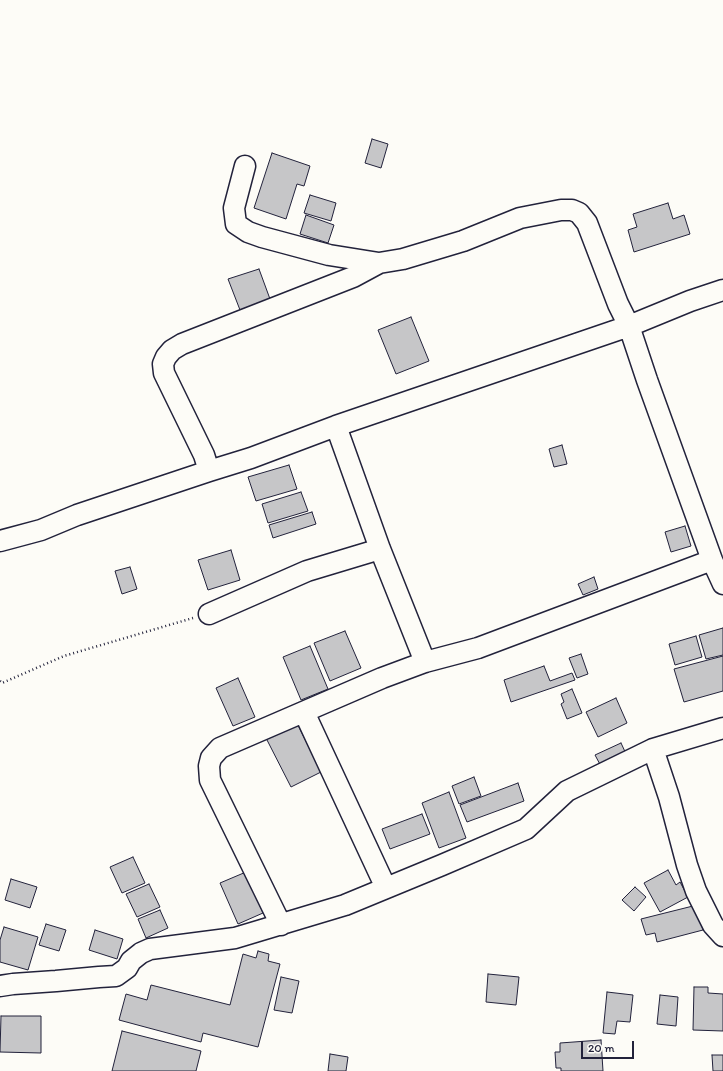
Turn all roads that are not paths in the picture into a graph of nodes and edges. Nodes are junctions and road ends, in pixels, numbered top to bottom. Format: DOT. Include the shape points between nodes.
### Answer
graph roads {
  1 [pos="245,166"];
  2 [pos="379,263"];
  3 [pos="723,290"];
  4 [pos="629,326"];
  5 [pos="336,426"];
  6 [pos="209,471"];
  7 [pos="0,541"];
  8 [pos="380,549"];
  9 [pos="712,560"];
  10 [pos="723,584"];
  11 [pos="208,614"];
  12 [pos="425,662"];
  13 [pos="304,712"];
  14 [pos="723,728"];
  15 [pos="653,749"];
  16 [pos="386,888"];
  17 [pos="281,925"];
  18 [pos="723,936"];
  19 [pos="0,986"];
  1 -- 2 [label="street" via="234,208 236,224 262,237 329,255"];
  2 -- 4 [label="street" via="463,242 520,218 572,210 579,213 587,223"];
  2 -- 6 [label="street" via="353,277 182,344 166,357 163,364 164,373 204,455"];
  3 -- 4 [label="street"];
  4 -- 5 [label="street"];
  4 -- 9 [label="street"];
  5 -- 6 [label="street"];
  5 -- 8 [label="street"];
  6 -- 7 [label="street" via="40,530"];
  8 -- 11 [label="street" via="307,570"];
  8 -- 12 [label="street"];
  9 -- 10 [label="street"];
  9 -- 12 [label="street" via="478,648"];
  12 -- 13 [label="street"];
  13 -- 16 [label="street"];
  13 -- 17 [label="street" via="220,748 211,758 209,766 210,780"];
  14 -- 15 [label="street"];
  15 -- 16 [label="street" via="567,791 526,829"];
  15 -- 18 [label="street" via="696,891 713,924"];
  16 -- 17 [label="street" via="345,905"];
  17 -- 19 [label="street" via="236,938 150,949 141,953 116,976"];
}
